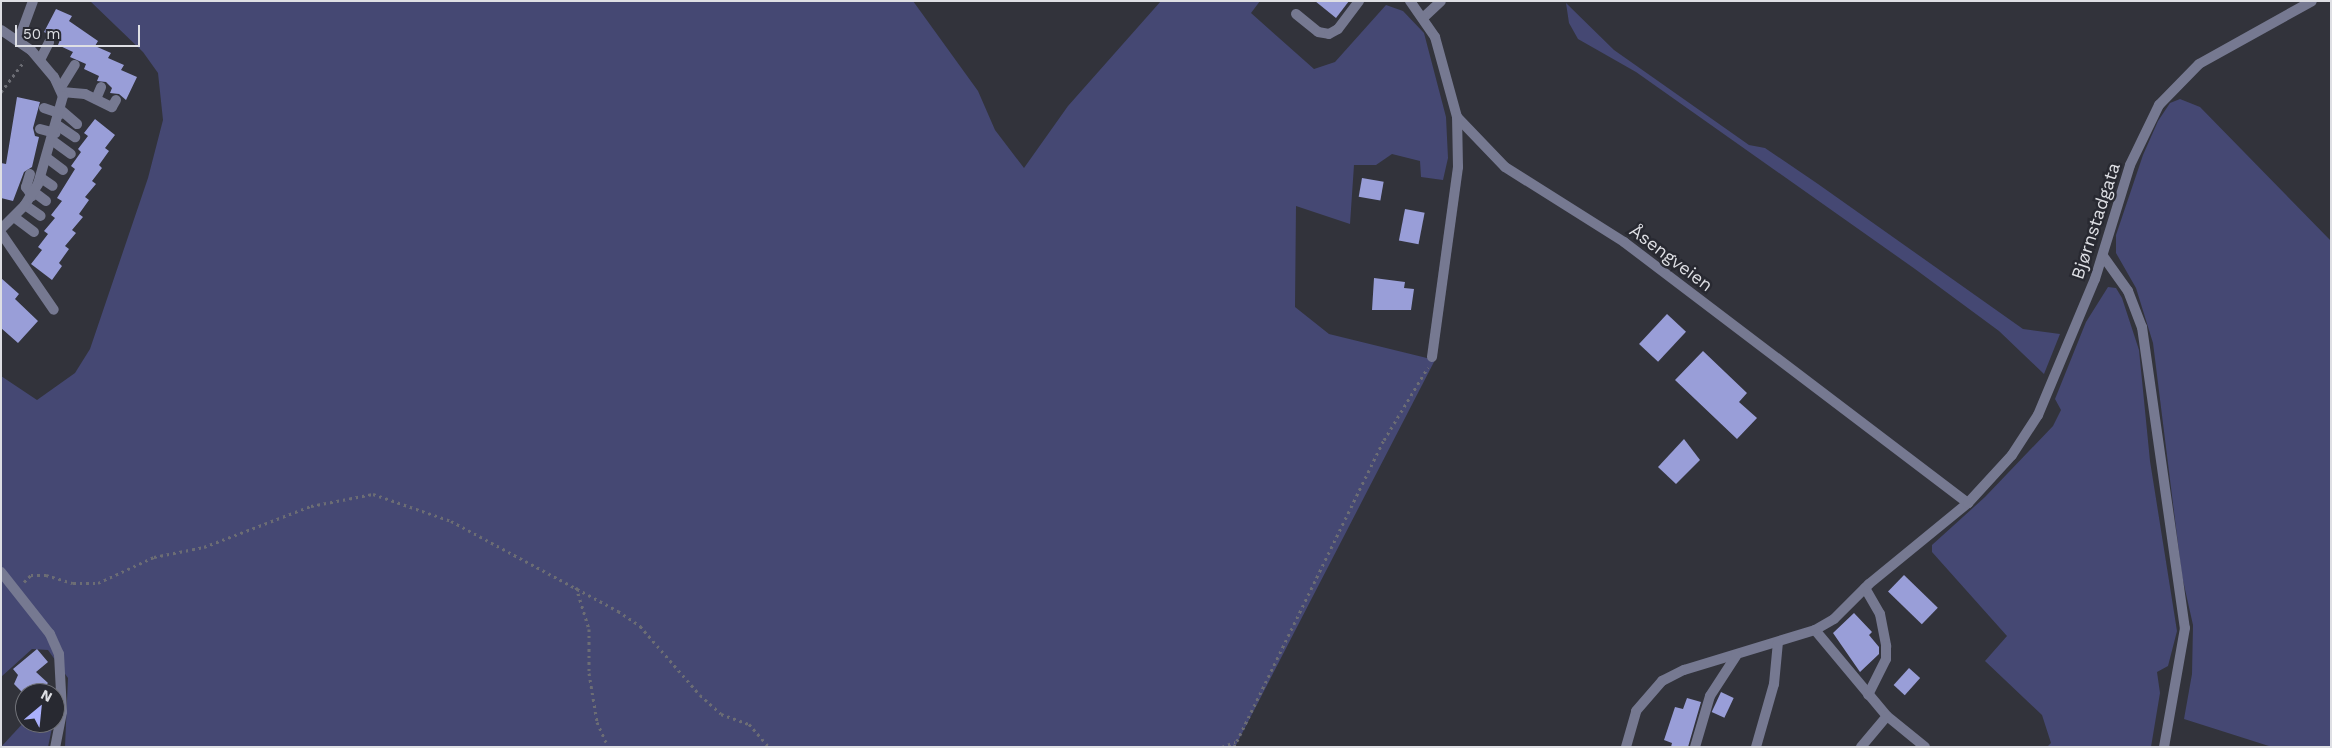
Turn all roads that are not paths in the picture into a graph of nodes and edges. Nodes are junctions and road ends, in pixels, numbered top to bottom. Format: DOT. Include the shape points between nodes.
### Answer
graph roads {
  1 [pos="32,1"];
  2 [pos="1359,1"];
  3 [pos="1410,1"];
  4 [pos="1441,1"];
  5 [pos="2312,1"];
  6 [pos="1296,14"];
  7 [pos="1424,16"];
  8 [pos="1,30"];
  9 [pos="19,39"];
  10 [pos="49,42"];
  11 [pos="40,60"];
  12 [pos="76,65"];
  13 [pos="101,87"];
  14 [pos="62,89"];
  15 [pos="96,99"];
  16 [pos="116,100"];
  17 [pos="44,108"];
  18 [pos="61,113"];
  19 [pos="1457,117"];
  20 [pos="78,124"];
  21 [pos="40,129"];
  22 [pos="75,137"];
  23 [pos="51,142"];
  24 [pos="71,154"];
  25 [pos="63,170"];
  26 [pos="30,174"];
  27 [pos="41,178"];
  28 [pos="53,186"];
  29 [pos="33,194"];
  30 [pos="46,201"];
  31 [pos="25,205"];
  32 [pos="40,216"];
  33 [pos="14,217"];
  34 [pos="1,229"];
  35 [pos="34,232"];
  36 [pos="1,233"];
  37 [pos="2102,256"];
  38 [pos="54,310"];
  39 [pos="1432,358"];
  40 [pos="1968,503"];
  41 [pos="1,572"];
  42 [pos="1865,588"];
  43 [pos="1815,630"];
  44 [pos="1778,642"];
  45 [pos="1736,656"];
  46 [pos="1868,695"];
  47 [pos="1886,716"];
  48 [pos="55,747"];
  49 [pos="1626,747"];
  50 [pos="1695,747"];
  51 [pos="1756,747"];
  52 [pos="1861,747"];
  53 [pos="1925,747"];
  54 [pos="2164,747"];
  1 -- 9 [label="street"];
  2 -- 6 [label="street" via="1338,28 1329,34 1318,32"];
  3 -- 7 [label="street"];
  4 -- 7 [label="street"];
  5 -- 37 [label="street, Bjørnstadgata" via="2199,64 2170,89 2138,144"];
  7 -- 19 [label="street" via="1444,61"];
  8 -- 9 [label="street"];
  9 -- 11 [label="street"];
  10 -- 11 [label="street"];
  11 -- 14 [label="street"];
  12 -- 14 [label="street"];
  13 -- 15 [label="street"];
  14 -- 15 [label="street"];
  14 -- 18 [label="street"];
  15 -- 16 [label="street" via="112,107"];
  17 -- 18 [label="street"];
  18 -- 20 [label="street"];
  18 -- 23 [label="street"];
  19 -- 39 [label="street" via="1458,167"];
  19 -- 40 [label="street, Åsengveien" via="1505,167 1624,242"];
  21 -- 23 [label="street"];
  22 -- 23 [label="street"];
  23 -- 24 [label="street"];
  23 -- 25 [label="street"];
  23 -- 27 [label="street"];
  26 -- 29 [label="street" via="26,188"];
  27 -- 28 [label="street"];
  27 -- 29 [label="street"];
  29 -- 30 [label="street"];
  29 -- 31 [label="street"];
  31 -- 32 [label="street"];
  31 -- 33 [label="street"];
  33 -- 34 [label="street"];
  33 -- 35 [label="street"];
  36 -- 38 [label="street"];
  37 -- 40 [label="street, Bjørnstadgata" via="2031,428 2002,468"];
  37 -- 54 [label="street" via="2128,291 2142,327 2185,628"];
  40 -- 42 [label="street, Bjørnstadgata"];
  41 -- 48 [label="street" via="50,634 59,654 62,712"];
  42 -- 43 [label="street, Bjørnstadgata" via="1834,619"];
  42 -- 46 [label="street" via="1880,614 1886,646 1886,659"];
  43 -- 44 [label="street, Bjørnstadgata"];
  43 -- 46 [label="street"];
  44 -- 45 [label="street, Bjørnstadgata"];
  44 -- 51 [label="street" via="1774,684"];
  45 -- 49 [label="street, Bjørnstadgata" via="1684,670 1654,687 1636,711"];
  45 -- 50 [label="street" via="1710,696"];
  46 -- 47 [label="street"];
  47 -- 52 [label="street"];
  47 -- 53 [label="street"];
}
